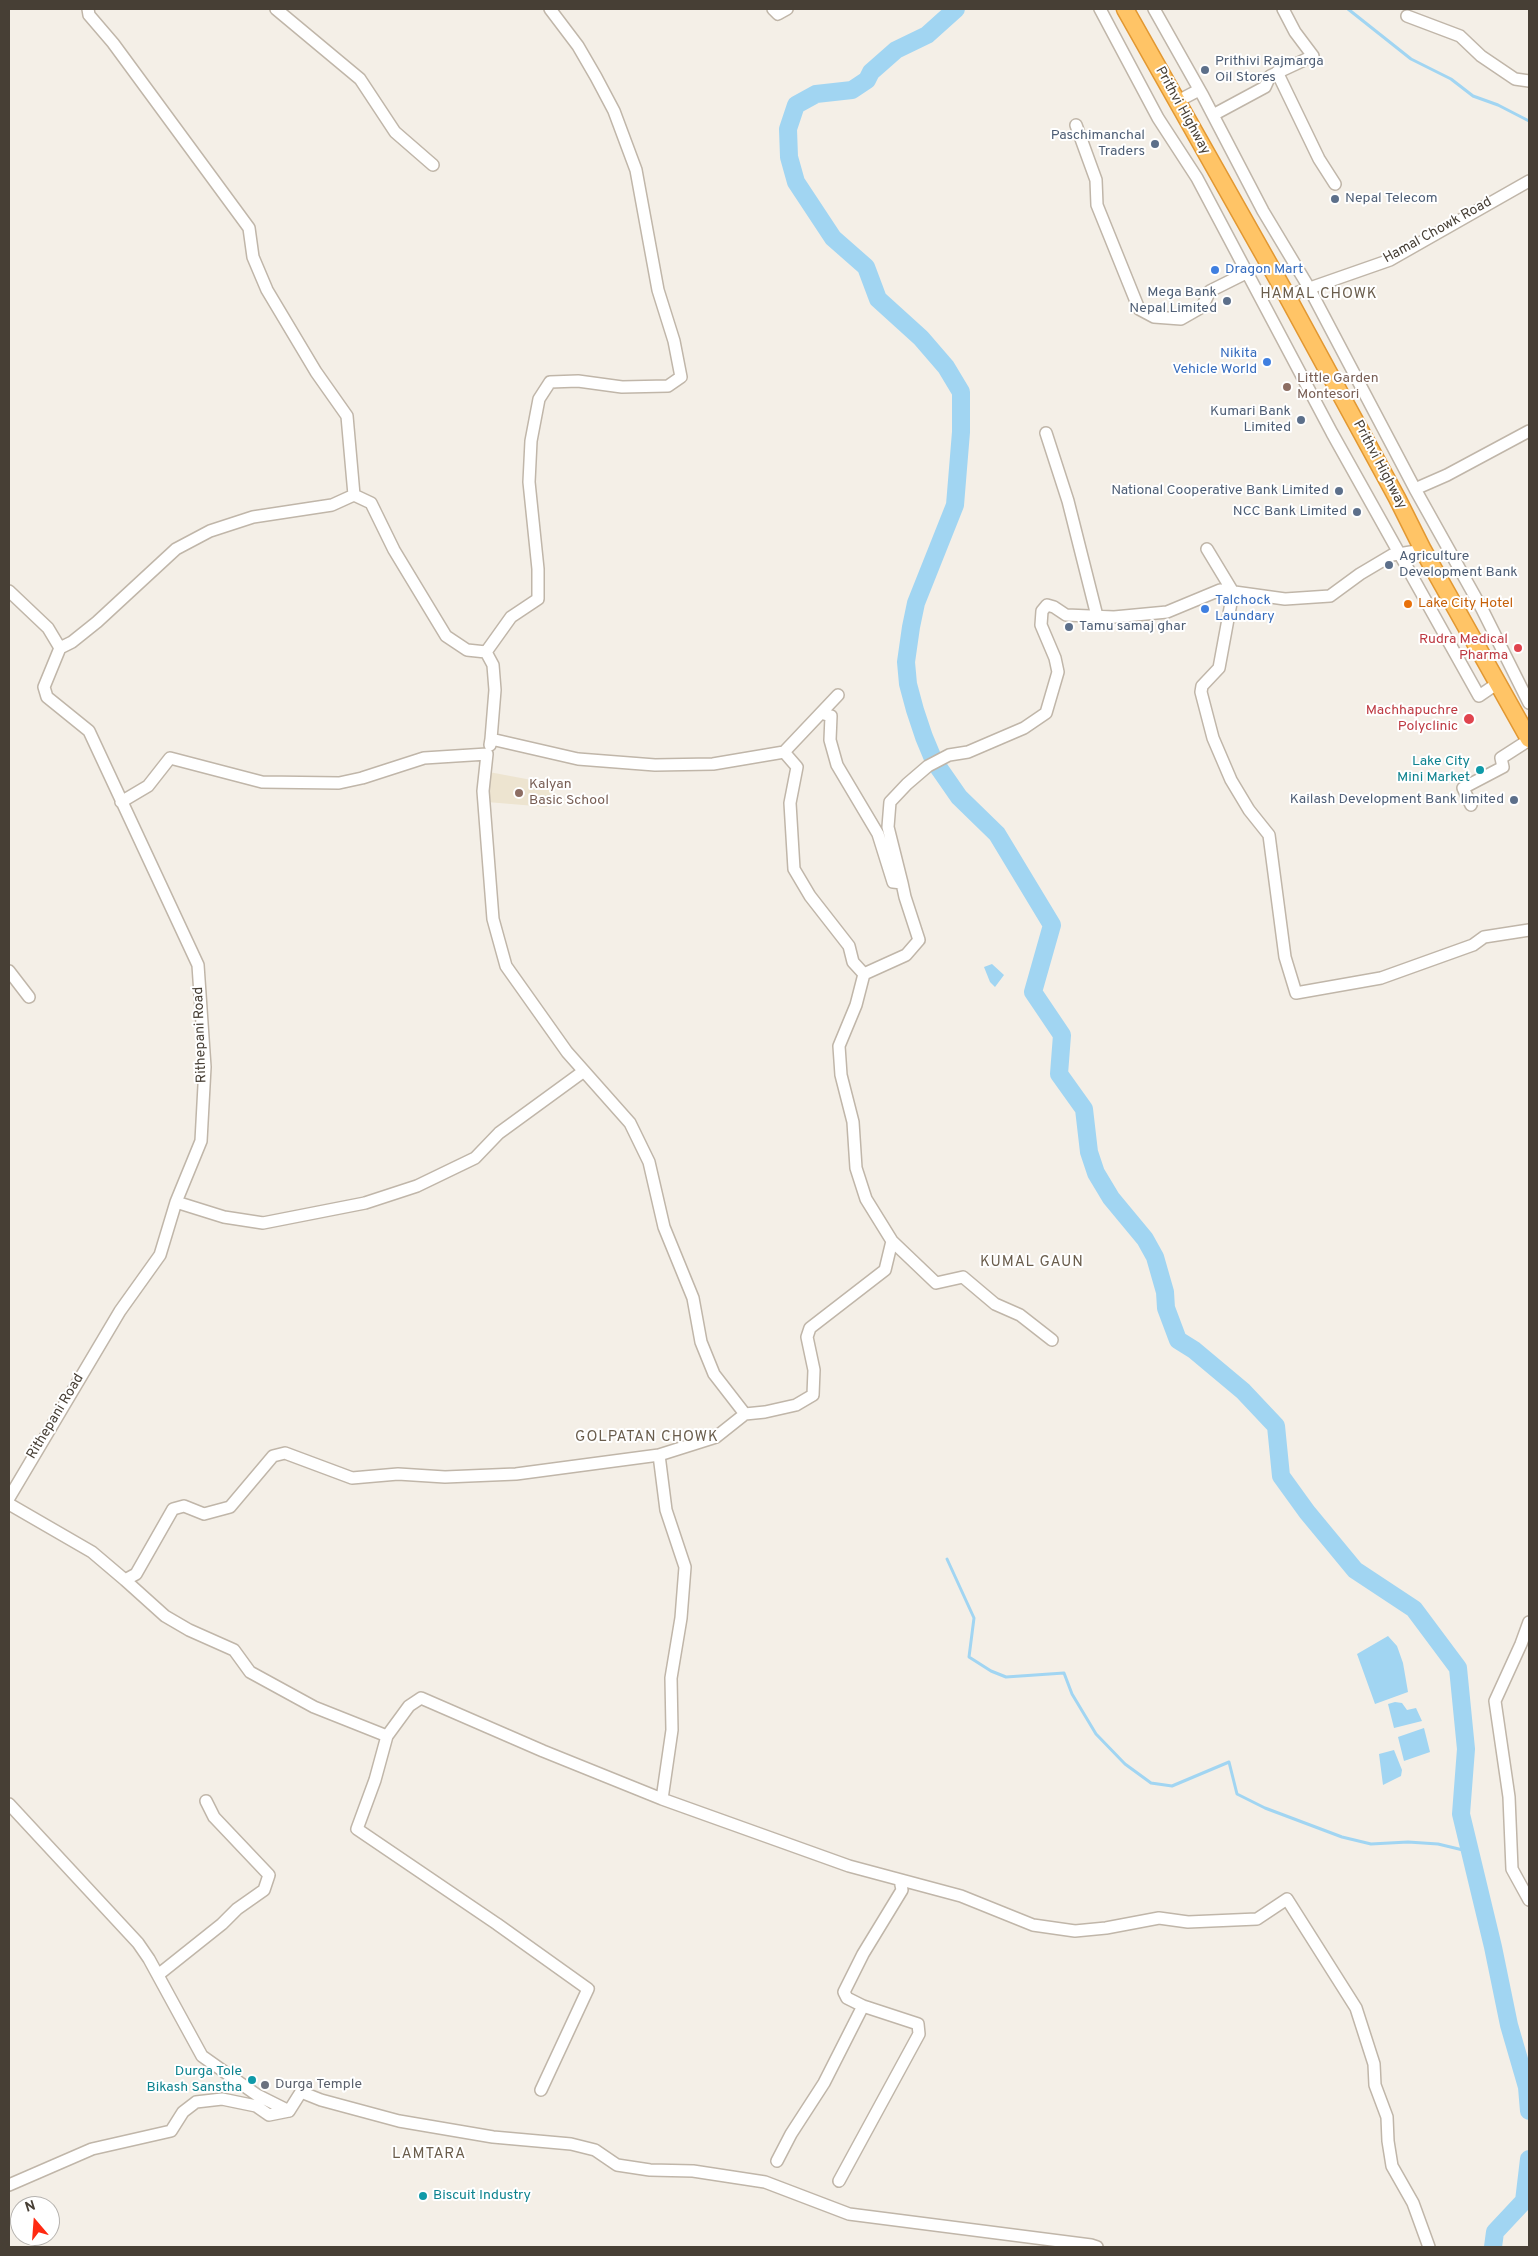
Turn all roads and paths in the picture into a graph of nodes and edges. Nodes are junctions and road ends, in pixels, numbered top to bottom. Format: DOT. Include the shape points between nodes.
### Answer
graph roads {
  1 [pos="88,9"];
  2 [pos="276,9"];
  3 [pos="550,9"];
  4 [pos="773,9"];
  5 [pos="786,9"];
  6 [pos="1100,9"];
  7 [pos="1125,9"];
  8 [pos="1154,9"];
  9 [pos="1283,9"];
  10 [pos="1406,16"];
  11 [pos="1277,72"];
  12 [pos="1529,81"];
  13 [pos="1199,90"];
  14 [pos="1176,102"];
  15 [pos="1213,115"];
  16 [pos="1076,125"];
  17 [pos="433,165"];
  18 [pos="1529,181"];
  19 [pos="1335,184"];
  20 [pos="1246,273"];
  21 [pos="1308,286"];
  22 [pos="1287,296"];
  23 [pos="1529,431"];
  24 [pos="1046,433"];
  25 [pos="1415,489"];
  26 [pos="354,495"];
  27 [pos="1207,548"];
  28 [pos="1423,550"];
  29 [pos="1400,554"];
  30 [pos="9,591"];
  31 [pos="1233,592"];
  32 [pos="1097,616"];
  33 [pos="60,648"];
  34 [pos="486,652"];
  35 [pos="1498,683"];
  36 [pos="838,695"];
  37 [pos="1529,703"];
  38 [pos="821,713"];
  39 [pos="491,739"];
  40 [pos="1529,740"];
  41 [pos="784,752"];
  42 [pos="487,754"];
  43 [pos="121,802"];
  44 [pos="1471,805"];
  45 [pos="902,883"];
  46 [pos="1529,930"];
  47 [pos="9,970"];
  48 [pos="864,974"];
  49 [pos="29,997"];
  50 [pos="584,1071"];
  51 [pos="176,1202"];
  52 [pos="892,1241"];
  53 [pos="1052,1340"];
  54 [pos="745,1414"];
  55 [pos="659,1456"];
  56 [pos="9,1498"];
  57 [pos="9,1504"];
  58 [pos="125,1580"];
  59 [pos="1529,1622"];
  60 [pos="387,1736"];
  61 [pos="662,1799"];
  62 [pos="206,1801"];
  63 [pos="9,1804"];
  64 [pos="900,1880"];
  65 [pos="1529,1900"];
  66 [pos="158,1975"];
  67 [pos="863,2006"];
  68 [pos="541,2090"];
  69 [pos="288,2110"];
  70 [pos="777,2161"];
  71 [pos="839,2182"];
  72 [pos="9,2185"];
  73 [pos="1097,2247"];
  74 [pos="1429,2247"];
  1 -- 26 [label="street" via="89,15 249,228 254,256 267,290 316,372 347,416"];
  2 -- 17 [label="street" via="360,79 395,132"];
  3 -- 34 [label="street" via="596,77 614,111 636,170 658,290 681,377 668,386 622,387 578,381 550,382 539,399 531,441 529,482 538,599 511,617"];
  4 -- 5 [label="street" via="778,14"];
  6 -- 20 [label="street" via="1158,118 1197,178"];
  7 -- 14 [label="highway, Prithvi Highway"];
  8 -- 13 [label="street"];
  9 -- 11 [label="street" via="1313,56"];
  10 -- 12 [label="street" via="1460,36 1515,80"];
  11 -- 15 [label="street" via="1270,76 1265,87"];
  11 -- 19 [label="street" via="1319,159"];
  13 -- 14 [label="street"];
  13 -- 15 [label="street"];
  14 -- 22 [label="highway, Prithvi Highway"];
  15 -- 21 [label="street" via="1262,211"];
  16 -- 20 [label="street" via="1096,180 1097,205 1139,309 1154,317 1180,319 1202,307 1210,291"];
  18 -- 21 [label="street, Hamal Chowk Road" via="1390,260"];
  20 -- 29 [label="street"];
  21 -- 22 [label="street, Hamal Chowk Road"];
  21 -- 25 [label="street"];
  22 -- 28 [label="highway, Prithvi Highway"];
  23 -- 25 [label="street"];
  24 -- 32 [label="street" via="1068,501"];
  25 -- 37 [label="street" via="1482,609"];
  26 -- 33 [label="street" via="332,505 253,517 210,531 176,548 96,622"];
  26 -- 34 [label="street" via="372,503 394,550 446,636 467,650"];
  27 -- 31 [label="street"];
  28 -- 29 [label="street"];
  28 -- 35 [label="highway, Prithvi Highway"];
  29 -- 31 [label="street" via="1392,555 1360,574 1330,596 1285,599"];
  29 -- 35 [label="street" via="1479,696"];
  30 -- 33 [label="street" via="48,628"];
  31 -- 32 [label="street" via="1220,590 1167,612"];
  31 -- 46 [label="street" via="1219,668 1200,692 1213,738 1231,780 1269,835 1285,957 1296,993 1381,978 1474,945 1484,937"];
  32 -- 45 [label="street" via="1066,615 1046,606 1042,611 1041,625 1058,672 1046,713 1024,728 928,766 890,802 888,827"];
  33 -- 43 [label="street, Rithepani Road" via="44,687 47,698 89,731"];
  34 -- 39 [label="street" via="493,665 494,682"];
  35 -- 40 [label="highway, Prithvi Highway"];
  36 -- 38 [label="street"];
  38 -- 41 [label="street"];
  38 -- 45 [label="street" via="831,716 830,740 837,765 878,834 893,882"];
  39 -- 41 [label="street" via="578,759 655,765 712,764"];
  39 -- 42 [label="street"];
  40 -- 44 [label="street" via="1501,758 1503,767 1463,788"];
  41 -- 48 [label="street" via="797,766 790,803 794,870 849,946 853,962"];
  42 -- 43 [label="street" via="424,758 339,783 262,782 170,758 148,786"];
  42 -- 50 [label="street" via="483,792 493,920 506,966"];
  43 -- 51 [label="street, Rithepani Road" via="198,965 205,1066 201,1141"];
  45 -- 48 [label="street" via="920,940 906,954"];
  47 -- 49 [label="street"];
  48 -- 52 [label="street" via="856,1005 839,1046 840,1075 853,1122 856,1168 866,1199"];
  50 -- 51 [label="street" via="499,1133 475,1158 416,1186 365,1203 263,1223 224,1217"];
  50 -- 54 [label="street" via="630,1123 649,1162 664,1227 693,1298 701,1342 714,1374"];
  51 -- 56 [label="street, Rithepani Road" via="160,1255 120,1311"];
  52 -- 53 [label="street" via="936,1283 963,1276 995,1304 1020,1315"];
  52 -- 54 [label="street" via="885,1270 810,1328 807,1337 814,1370 813,1395 796,1405"];
  54 -- 55 [label="street" via="716,1437"];
  55 -- 58 [label="street" via="516,1474 445,1477 398,1474 352,1478 285,1452 273,1456 230,1507 204,1514 184,1506 173,1509 136,1574"];
  55 -- 61 [label="street" via="666,1510 685,1567 671,1678 672,1730"];
  57 -- 58 [label="street" via="92,1552"];
  58 -- 60 [label="street" via="165,1616 234,1650 250,1672 314,1707"];
  59 -- 65 [label="street" via="1495,1701 1509,1797 1512,1869"];
  60 -- 61 [label="street" via="409,1706 421,1698"];
  60 -- 68 [label="street" via="357,1829 588,1989"];
  61 -- 64 [label="street" via="848,1866"];
  62 -- 66 [label="street" via="214,1817 269,1875 264,1890"];
  63 -- 66 [label="street" via="118,1919"];
  64 -- 67 [label="street" via="902,1890 844,1992 847,1998"];
  64 -- 74 [label="street" via="961,1896 1033,1925 1074,1931 1159,1918 1188,1922 1257,1919 1287,1899 1359,2014 1374,2064 1375,2085 1387,2117 1392,2166 1413,2203"];
  66 -- 69 [label="street" via="202,2056 257,2095"];
  67 -- 70 [label="street" via="824,2083"];
  67 -- 71 [label="street" via="918,2024 919,2034"];
  69 -- 72 [label="street" via="269,2115 256,2106 222,2099 196,2102 183,2112 171,2131 92,2149"];
  69 -- 73 [label="street" via="301,2092 398,2121 493,2137 571,2144 595,2150 617,2165 693,2171 765,2182 849,2214"];
}
